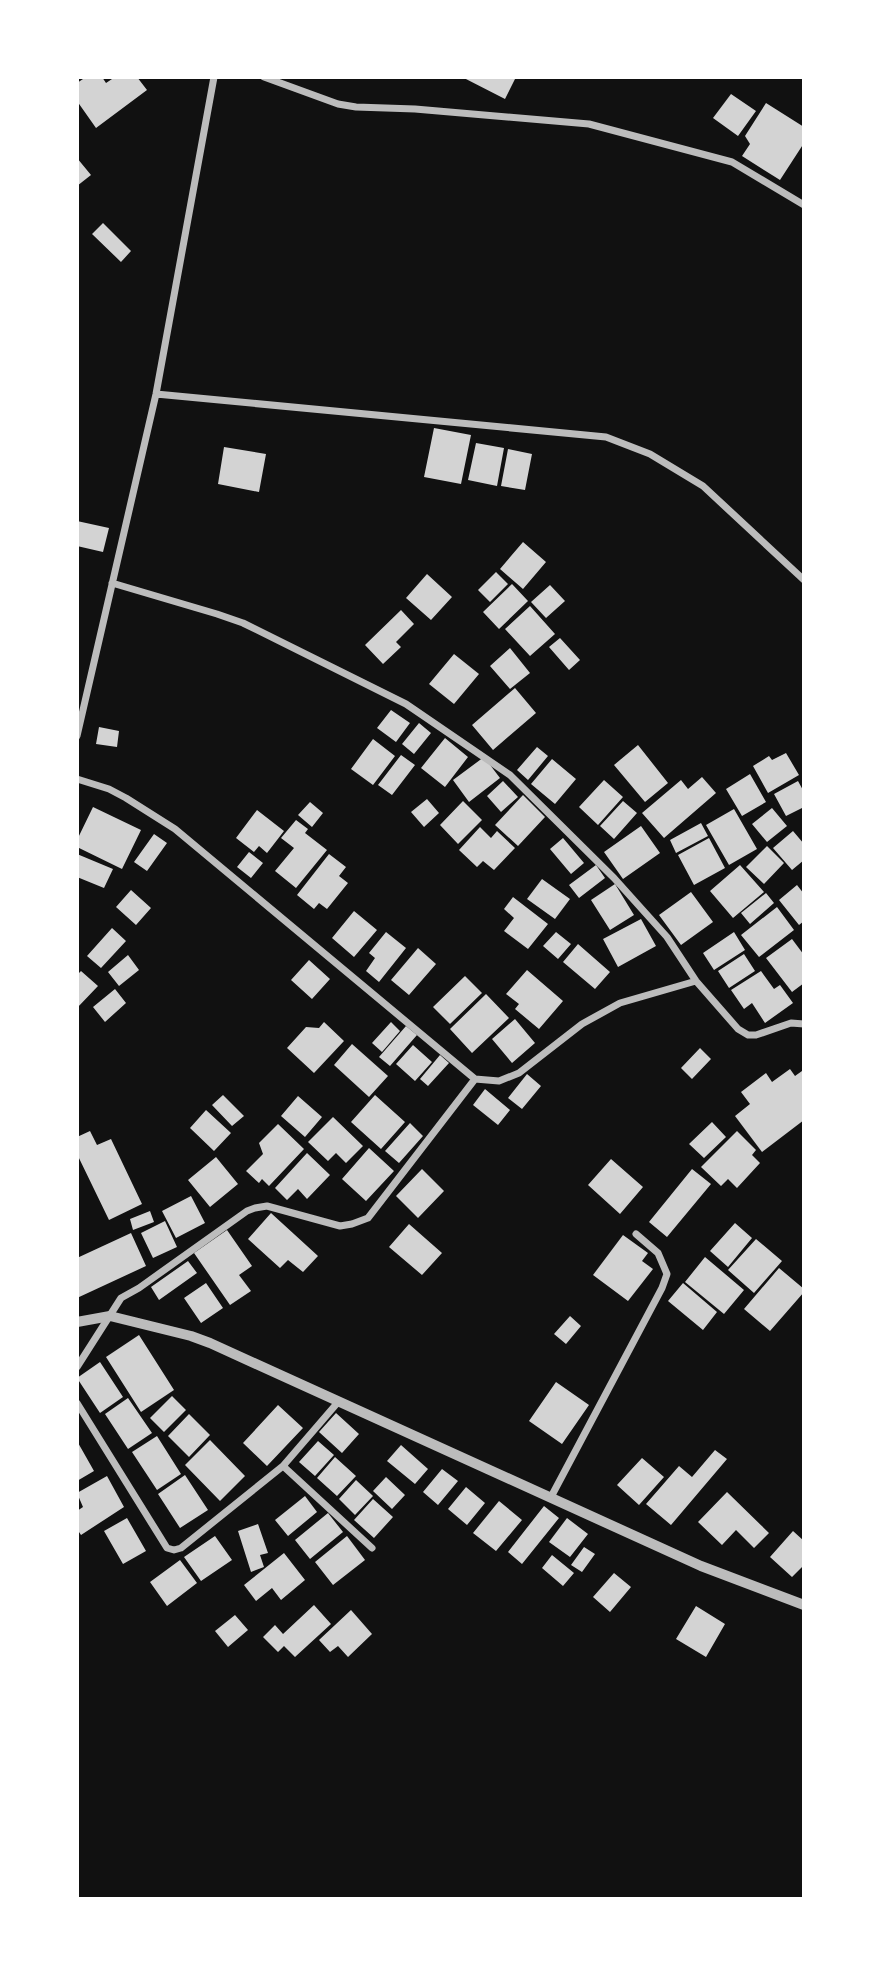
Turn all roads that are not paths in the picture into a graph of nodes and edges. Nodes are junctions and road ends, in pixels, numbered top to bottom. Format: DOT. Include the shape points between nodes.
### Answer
graph roads {
  1 [pos="214,77"];
  2 [pos="264,77"];
  3 [pos="804,205"];
  4 [pos="156,394"];
  5 [pos="804,580"];
  6 [pos="112,583"];
  7 [pos="77,736"];
  8 [pos="77,779"];
  9 [pos="696,981"];
  10 [pos="804,1024"];
  11 [pos="475,1079"];
  12 [pos="636,1234"];
  13 [pos="110,1316"];
  14 [pos="77,1322"];
  15 [pos="77,1367"];
  16 [pos="339,1402"];
  17 [pos="77,1403"];
  18 [pos="284,1465"];
  19 [pos="551,1497"];
  20 [pos="372,1548"];
  21 [pos="804,1605"];
  1 -- 4 [label="street"];
  2 -- 3 [label="street" via="356,107 589,124 732,162"];
  4 -- 5 [label="street" via="606,437 650,454 703,486"];
  4 -- 6 [label="street"];
  6 -- 7 [label="street"];
  6 -- 9 [label="street" via="243,623 406,704 477,751 510,775 614,877 667,937"];
  8 -- 11 [label="street" via="127,798 174,829"];
  9 -- 10 [label="street" via="748,1035 790,1023"];
  9 -- 11 [label="street" via="620,1003 582,1024 519,1073 499,1081"];
  11 -- 13 [label="street" via="368,1218 340,1226 274,1208 247,1211 121,1298"];
  12 -- 19 [label="street" via="658,1253 667,1274"];
  13 -- 14 [label="street"];
  13 -- 15 [label="street"];
  13 -- 16 [label="street" via="210,1343"];
  16 -- 18 [label="street"];
  16 -- 19 [label="street"];
  17 -- 18 [label="street" via="167,1548 181,1548"];
  18 -- 20 [label="street"];
  19 -- 21 [label="street" via="701,1566"];
}
